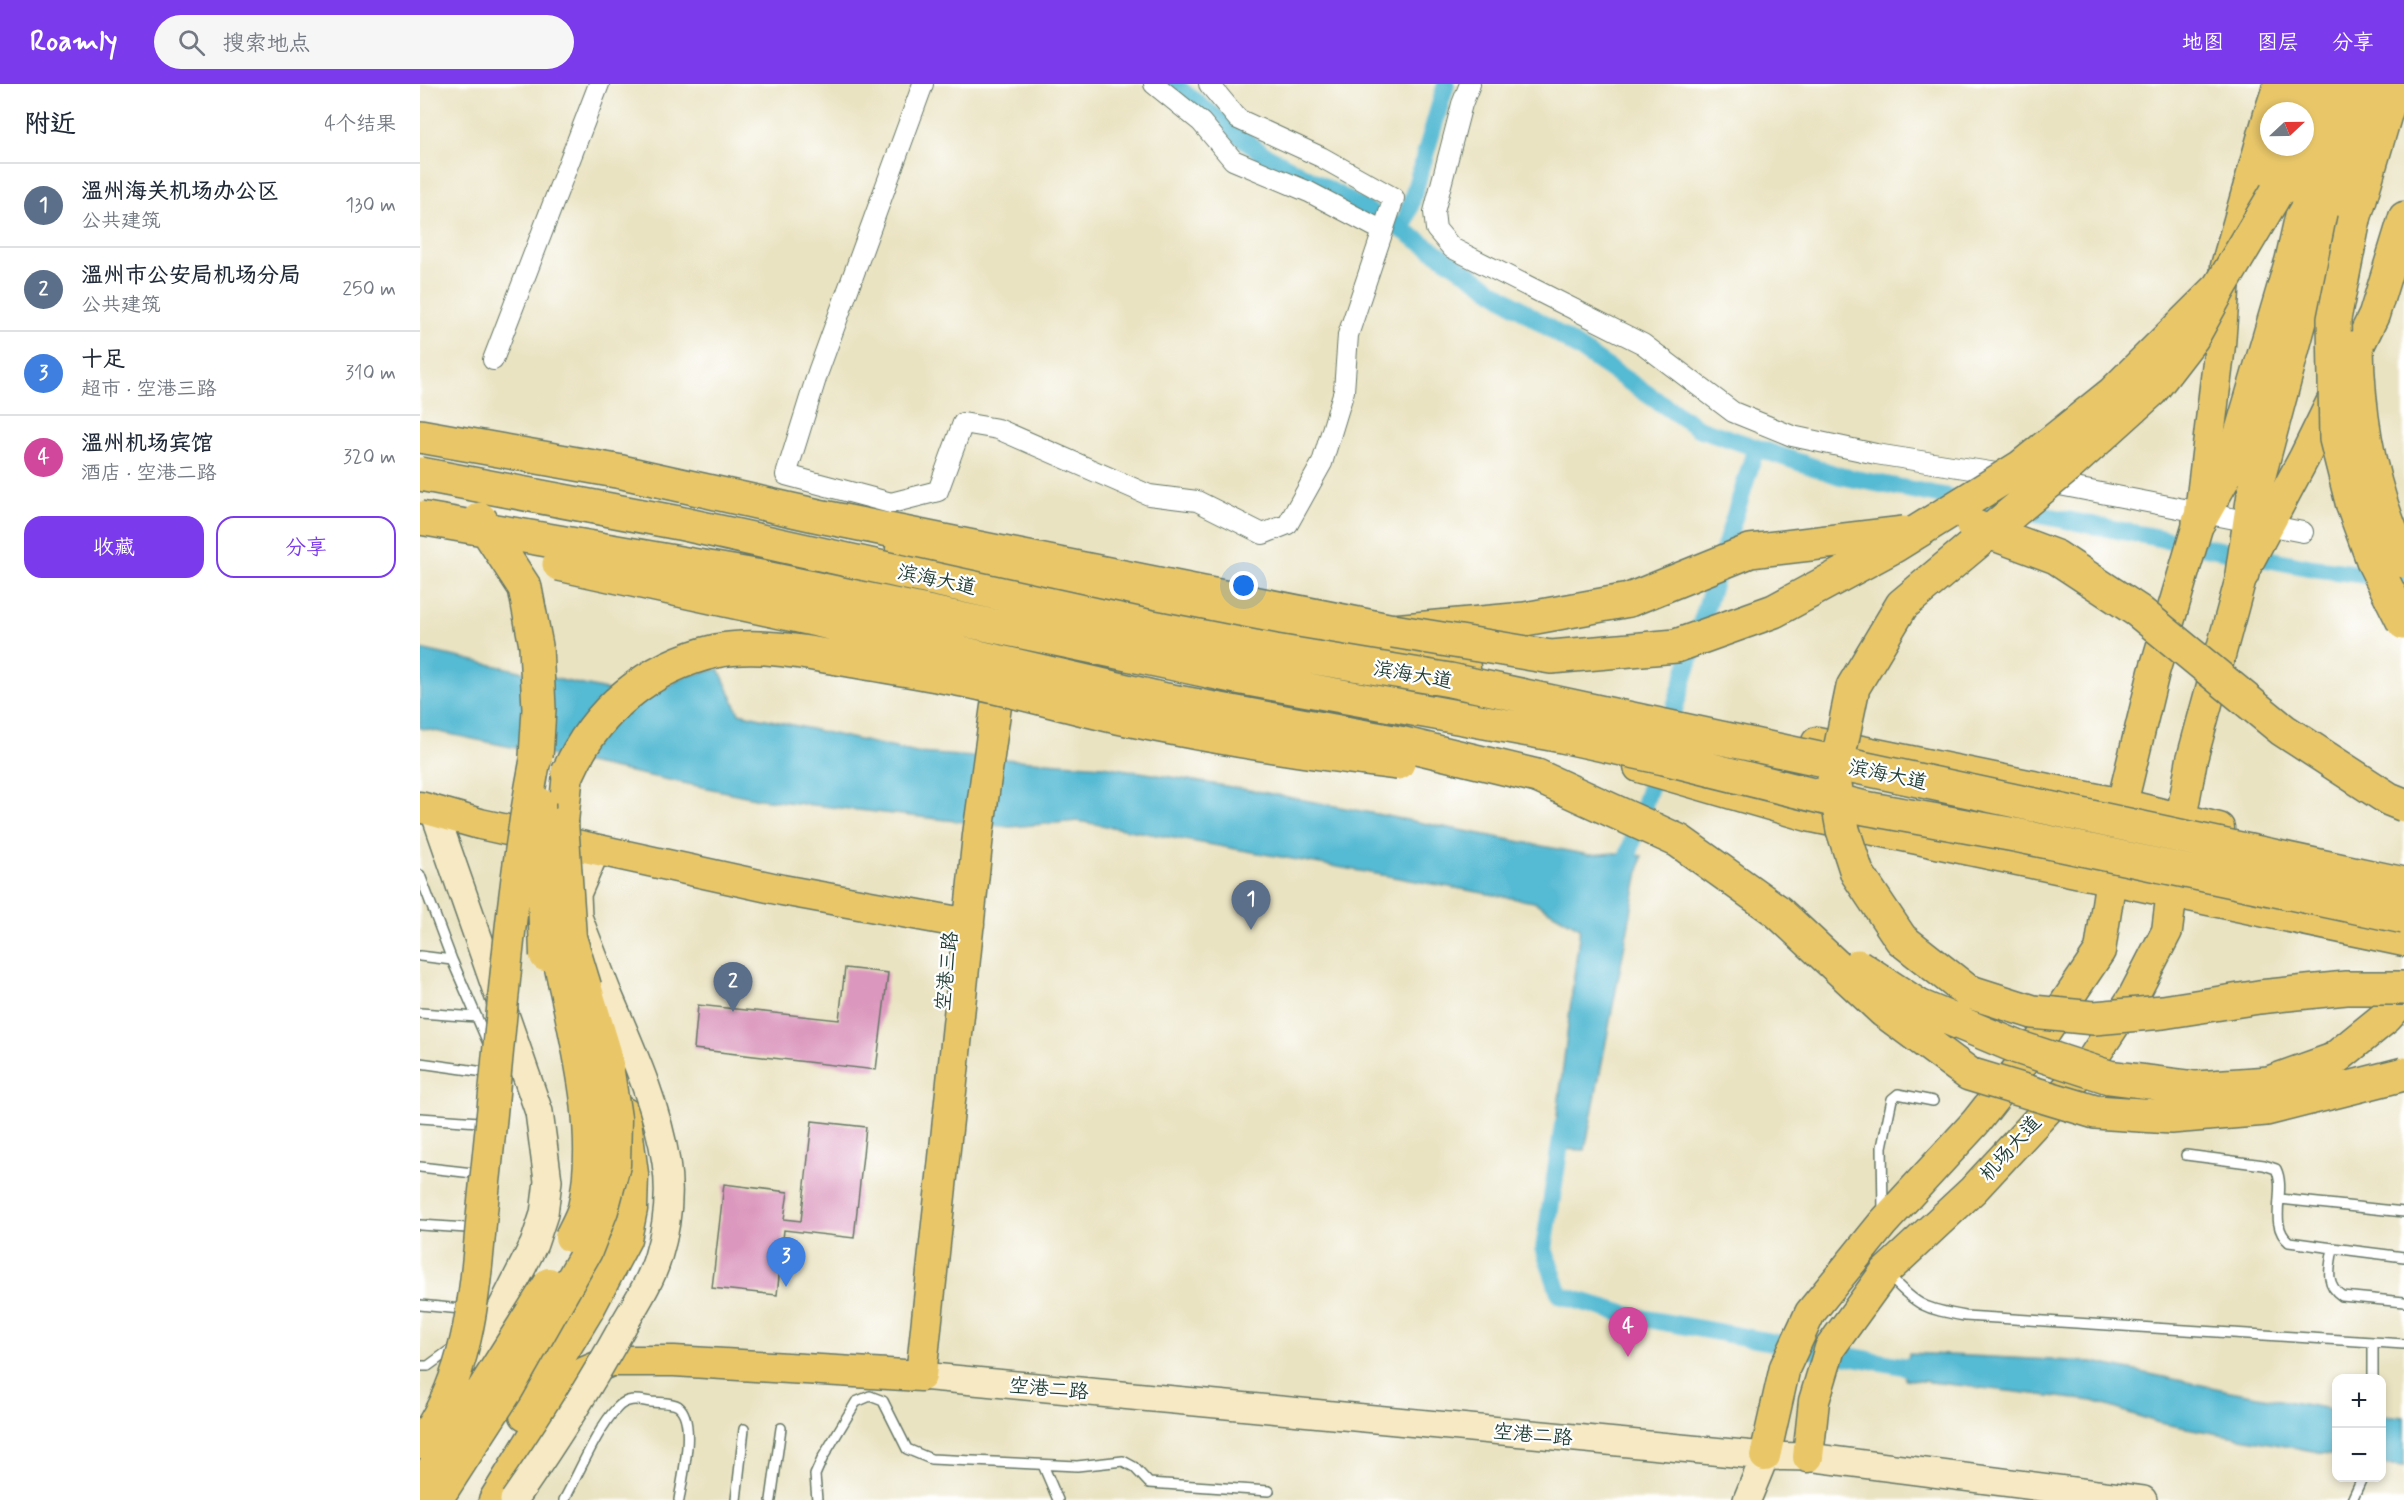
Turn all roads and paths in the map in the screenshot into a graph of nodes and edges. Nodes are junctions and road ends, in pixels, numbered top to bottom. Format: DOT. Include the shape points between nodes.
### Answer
graph roads {
  1 [pos="599,84"];
  2 [pos="923,84"];
  3 [pos="1154,84"];
  4 [pos="1209,84"];
  5 [pos="1470,84"];
  6 [pos="2279,84"];
  7 [pos="2309,84"];
  8 [pos="2338,84"];
  9 [pos="2363,84"];
  10 [pos="2394,84"];
  11 [pos="2273,102"];
  12 [pos="2304,102"];
  13 [pos="2260,148"];
  14 [pos="2287,156"];
  15 [pos="2404,217"];
  16 [pos="2354,219"];
  17 [pos="1385,224"];
  18 [pos="2220,286"];
  19 [pos="493,360"];
  20 [pos="2257,429"];
  21 [pos="420,436"];
  22 [pos="420,445"];
  23 [pos="420,460"];
  24 [pos="420,474"];
  25 [pos="420,518"];
  26 [pos="420,530"];
  27 [pos="2303,532"];
  28 [pos="2194,537"];
  29 [pos="2247,559"];
  30 [pos="2404,561"];
  31 [pos="1004,571"];
  32 [pos="2404,623"];
  33 [pos="1392,631"];
  34 [pos="994,644"];
  35 [pos="536,757"];
  36 [pos="568,773"];
  37 [pos="1537,776"];
  38 [pos="2122,804"];
  39 [pos="2404,805"];
  40 [pos="427,809"];
  41 [pos="2181,819"];
  42 [pos="557,831"];
  43 [pos="596,850"];
  44 [pos="2404,869"];
  45 [pos="420,875"];
  46 [pos="2111,880"];
  47 [pos="2404,884"];
  48 [pos="2172,893"];
  49 [pos="1777,911"];
  50 [pos="2404,917"];
  51 [pos="960,923"];
  52 [pos="2404,941"];
  53 [pos="420,956"];
  54 [pos="452,960"];
  55 [pos="2404,988"];
  56 [pos="2404,997"];
  57 [pos="420,1013"];
  58 [pos="477,1017"];
  59 [pos="420,1064"];
  60 [pos="2404,1074"];
  61 [pos="1933,1101"];
  62 [pos="585,1107"];
  63 [pos="420,1118"];
  64 [pos="479,1122"];
  65 [pos="2186,1155"];
  66 [pos="420,1167"];
  67 [pos="472,1184"];
  68 [pos="2280,1199"];
  69 [pos="2404,1212"];
  70 [pos="468,1217"];
  71 [pos="1883,1222"];
  72 [pos="420,1224"];
  73 [pos="467,1228"];
  74 [pos="466,1239"];
  75 [pos="2333,1248"];
  76 [pos="2404,1257"];
  77 [pos="1885,1272"];
  78 [pos="462,1295"];
  79 [pos="2404,1302"];
  80 [pos="420,1305"];
  81 [pos="461,1306"];
  82 [pos="2373,1342"];
  83 [pos="2404,1344"];
  84 [pos="420,1366"];
  85 [pos="2373,1374"];
  86 [pos="912,1375"];
  87 [pos="781,1428"];
  88 [pos="744,1429"];
  89 [pos="420,1443"];
  90 [pos="420,1454"];
  91 [pos="1765,1456"];
  92 [pos="1808,1457"];
  93 [pos="1043,1465"];
  94 [pos="2360,1482"];
  95 [pos="420,1484"];
  96 [pos="1269,1491"];
  97 [pos="437,1500"];
  98 [pos="475,1500"];
  99 [pos="494,1500"];
  100 [pos="514,1500"];
  101 [pos="564,1500"];
  102 [pos="679,1500"];
  103 [pos="736,1500"];
  104 [pos="771,1500"];
  105 [pos="817,1500"];
  106 [pos="1058,1500"];
  107 [pos="1747,1500"];
  108 [pos="2143,1500"];
  109 [pos="2352,1500"];
  1 -- 19 [label="street"];
  2 -- 17 [label="street" via="818,372 786,475 891,503 938,491 963,423 998,429 1149,495 1197,501 1263,534 1288,524 1322,463 1344,391 1348,335"];
  3 -- 17 [label="street" via="1201,122 1233,160"];
  4 -- 17 [label="street" via="1238,119 1321,157 1394,198"];
  5 -- 27 [label="street" via="1434,213 1437,229 1452,248 1643,344 1733,412 1792,436 1876,454 1982,470"];
  6 -- 11 [label="main road"];
  7 -- 12 [label="highway"];
  8 -- 20 [label="highway" via="2313,167"];
  9 -- 20 [label="highway"];
  10 -- 16 [label="highway"];
  13 -- 28 [label="main road" via="2226,266 2220,345"];
  14 -- 18 [label="highway, bridge" via="2276,193"];
  15 -- 29 [label="main road, 机场大道" via="2374,315"];
  16 -- 30 [label="highway, bridge" via="2358,389 2374,487"];
  16 -- 32 [label="highway, bridge" via="2334,319 2336,439 2353,506 2374,563"];
  18 -- 33 [label="highway, bridge" via="2113,393 2021,467 1894,546 1774,611 1676,646 1551,657"];
  18 -- 55 [label="highway, bridge" via="2192,338 2151,390 2068,466 1902,605 1853,687 1834,779 1843,830 1857,873 1901,939 1967,991 2033,1012 2094,1018 2346,988"];
  20 -- 28 [label="highway" via="2233,461"];
  20 -- 29 [label="highway"];
  21 -- 33 [label="highway" via="622,472 819,516"];
  22 -- 31 [label="main road"];
  23 -- 35 [label="highway, bridge" via="430,465 482,520 525,588 536,646"];
  24 -- 47 [label="highway, 滨海大道, bridge" via="701,527 1208,638 1450,680"];
  25 -- 37 [label="highway, bridge" via="548,562 1166,700 1404,744"];
  25 -- 50 [label="highway, 滨海大道, bridge" via="755,576 1237,677 1562,736 1865,808 2015,835"];
  26 -- 34 [label="main road"];
  28 -- 38 [label="main road" via="2154,672"];
  29 -- 41 [label="main road, 机场大道" via="2192,759"];
  31 -- 34 [label="main road, 空港三路"];
  31 -- 38 [label="main road"];
  33 -- 39 [label="highway, bridge" via="1525,619 1629,600 1750,551 1971,525 2056,557 2138,611 2283,730"];
  34 -- 46 [label="main road" via="1632,765 1808,816"];
  34 -- 51 [label="main road, 空港三路"];
  35 -- 62 [label="main road, bridge" via="543,944"];
  35 -- 89 [label="main road, bridge" via="521,834 470,1320 452,1388 437,1420"];
  36 -- 37 [label="highway, bridge" via="580,745 608,709 640,684 717,651 781,648 960,679 1241,741 1432,768"];
  36 -- 42 [label="main road"];
  37 -- 49 [label="highway" via="1679,841"];
  38 -- 41 [label="main road"];
  38 -- 46 [label="main road"];
  40 -- 42 [label="main road"];
  40 -- 90 [label="main road" via="539,1112 548,1181 544,1214 534,1244 455,1401"];
  41 -- 44 [label="main road"];
  41 -- 48 [label="main road, 机场大道"];
  42 -- 43 [label="main road"];
  42 -- 62 [label="main road, bridge" via="551,922"];
  42 -- 97 [label="main road, bridge" via="571,937 606,1052 616,1118 615,1165 587,1251 508,1390"];
  42 -- 98 [label="main road" via="548,882 555,944 626,1117 633,1174 632,1209 626,1239 588,1311"];
  43 -- 51 [label="main road"];
  43 -- 100 [label="main road, bridge" via="577,894 578,917 632,1050 656,1122 666,1162 664,1232 658,1259 593,1381"];
  45 -- 54 [label="lane"];
  46 -- 48 [label="main road"];
  46 -- 71 [label="main road" via="2100,951 2039,1042 1975,1123"];
  48 -- 52 [label="main road"];
  48 -- 77 [label="main road, 机场大道" via="2167,931 2133,997 2087,1067 1973,1190"];
  49 -- 56 [label="highway, bridge" via="1919,1006 2017,1047 2120,1078 2196,1088 2269,1083 2333,1060 2386,1017"];
  49 -- 60 [label="highway, bridge" via="1884,1011 1969,1074 2096,1112 2171,1116 2266,1109"];
  51 -- 86 [label="main road, 空港三路"];
  53 -- 54 [label="lane"];
  54 -- 58 [label="lane"];
  57 -- 58 [label="lane"];
  58 -- 59 [label="lane" via="488,1041 485,1067"];
  61 -- 71 [label="lane" via="1898,1094 1892,1099 1882,1147"];
  62 -- 95 [label="main road, bridge" via="588,1145 582,1209 555,1274"];
  63 -- 64 [label="lane"];
  65 -- 68 [label="lane" via="2270,1166 2279,1175"];
  66 -- 67 [label="lane" via="474,1168"];
  68 -- 69 [label="lane"];
  68 -- 75 [label="lane" via="2278,1220 2284,1238"];
  70 -- 73 [label="lane"];
  71 -- 91 [label="main road" via="1810,1313 1785,1366"];
  72 -- 73 [label="lane"];
  73 -- 74 [label="lane"];
  75 -- 76 [label="lane"];
  75 -- 79 [label="lane" via="2329,1275 2336,1292 2342,1296"];
  77 -- 82 [label="lane" via="1912,1301 1931,1310 1965,1316"];
  77 -- 92 [label="main road, 机场大道" via="1830,1348 1814,1401"];
  78 -- 81 [label="lane"];
  80 -- 81 [label="lane"];
  81 -- 84 [label="lane" via="453,1349 428,1366"];
  82 -- 83 [label="lane"];
  82 -- 85 [label="lane"];
  86 -- 91 [label="main road, 空港二路"];
  86 -- 99 [label="main road" via="674,1360 611,1361 585,1372 564,1391"];
  87 -- 104 [label="lane"];
  88 -- 103 [label="lane"];
  91 -- 92 [label="main road, 空港二路"];
  91 -- 107 [label="main road"];
  92 -- 108 [label="main road, 空港二路"];
  93 -- 96 [label="lane" via="1124,1461 1149,1483"];
  93 -- 105 [label="lane" via="931,1460 917,1455 901,1440 883,1401 863,1397 856,1402 823,1457 815,1475"];
  93 -- 106 [label="lane"];
  94 -- 109 [label="lane"];
  101 -- 102 [label="lane" via="609,1417 623,1402 632,1399 677,1405 683,1411 688,1436"];
}
